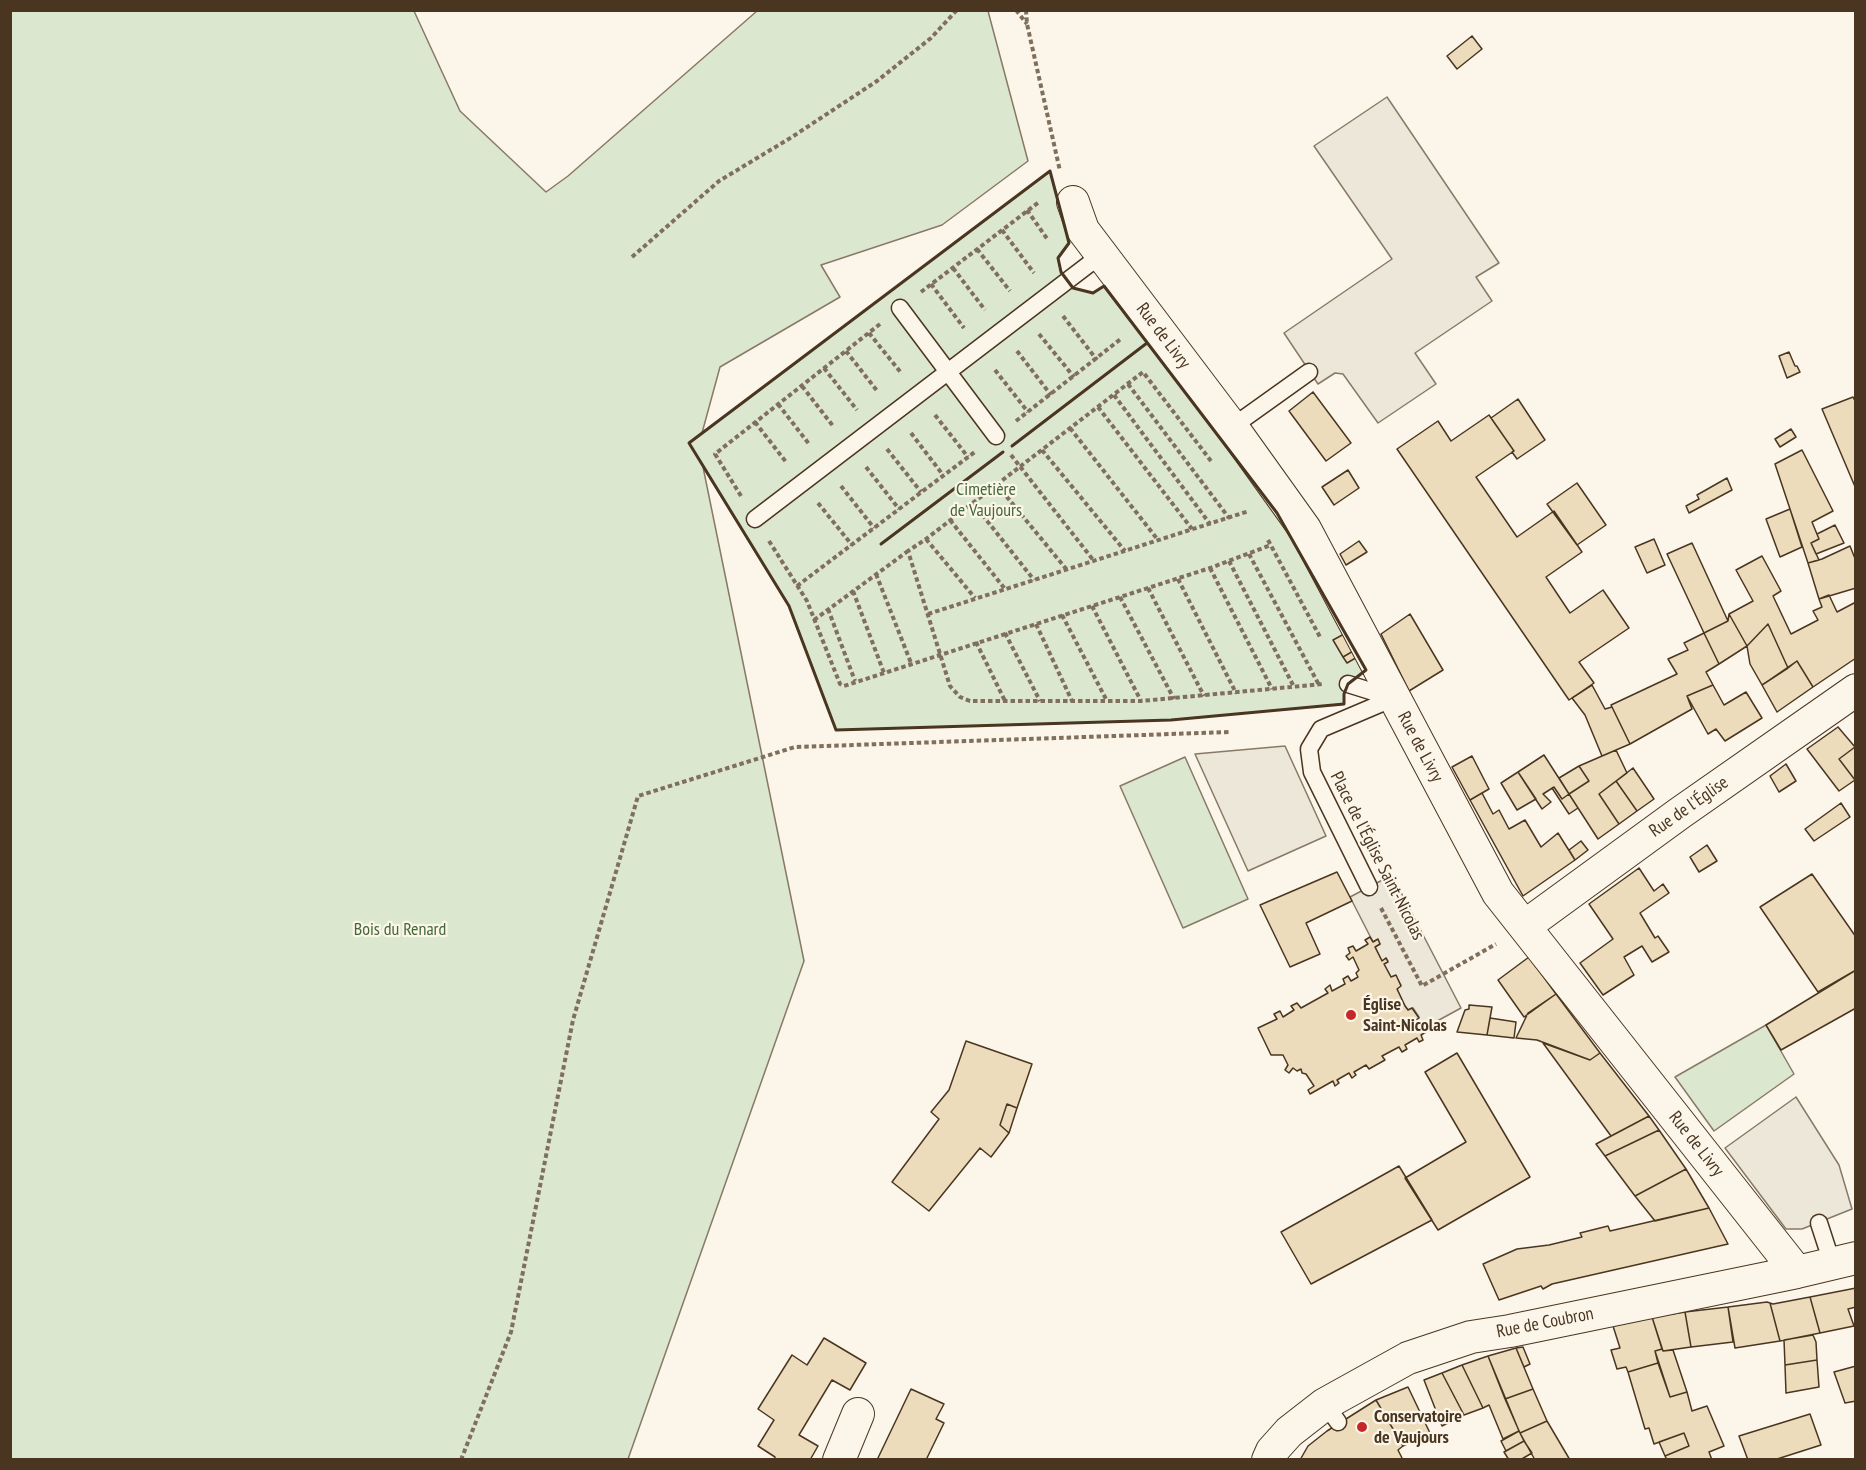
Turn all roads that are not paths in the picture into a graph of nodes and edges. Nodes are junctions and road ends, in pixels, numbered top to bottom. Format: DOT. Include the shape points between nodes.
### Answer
graph roads {
  1 [pos="1073,202"];
  2 [pos="1101,255"];
  3 [pos="900,308"];
  4 [pos="948,372"];
  5 [pos="1310,372"];
  6 [pos="1232,427"];
  7 [pos="996,436"];
  8 [pos="755,519"];
  9 [pos="1348,684"];
  10 [pos="1856,690"];
  11 [pos="1394,698"];
  12 [pos="1369,887"];
  13 [pos="1525,926"];
  14 [pos="1819,1223"];
  15 [pos="1844,1260"];
  16 [pos="1797,1272"];
  17 [pos="858,1414"];
  18 [pos="839,1460"];
  19 [pos="1268,1460"];
  1 -- 2 [label="street, Rue de Livry" via="1083,230"];
  2 -- 4 [label="lane"];
  2 -- 6 [label="street, Rue de Livry"];
  3 -- 4 [label="lane"];
  4 -- 7 [label="lane"];
  4 -- 8 [label="lane"];
  5 -- 6 [label="lane"];
  6 -- 11 [label="street, Rue de Livry" via="1305,529"];
  9 -- 11 [label="lane"];
  10 -- 13 [label="street, Rue de l'Église"];
  11 -- 12 [label="lane, Place de l'Église Saint-Nicolas" via="1321,729 1309,749 1312,772"];
  11 -- 13 [label="street, Rue de Livry" via="1497,893"];
  13 -- 16 [label="street, Rue de Livry"];
  14 -- 15 [label="lane"];
  15 -- 16 [label="street, Rue de Coubron"];
  16 -- 19 [label="street, Rue de Coubron" via="1471,1337 1408,1358 1332,1413 1288,1432"];
  17 -- 18 [label="street"];
}
